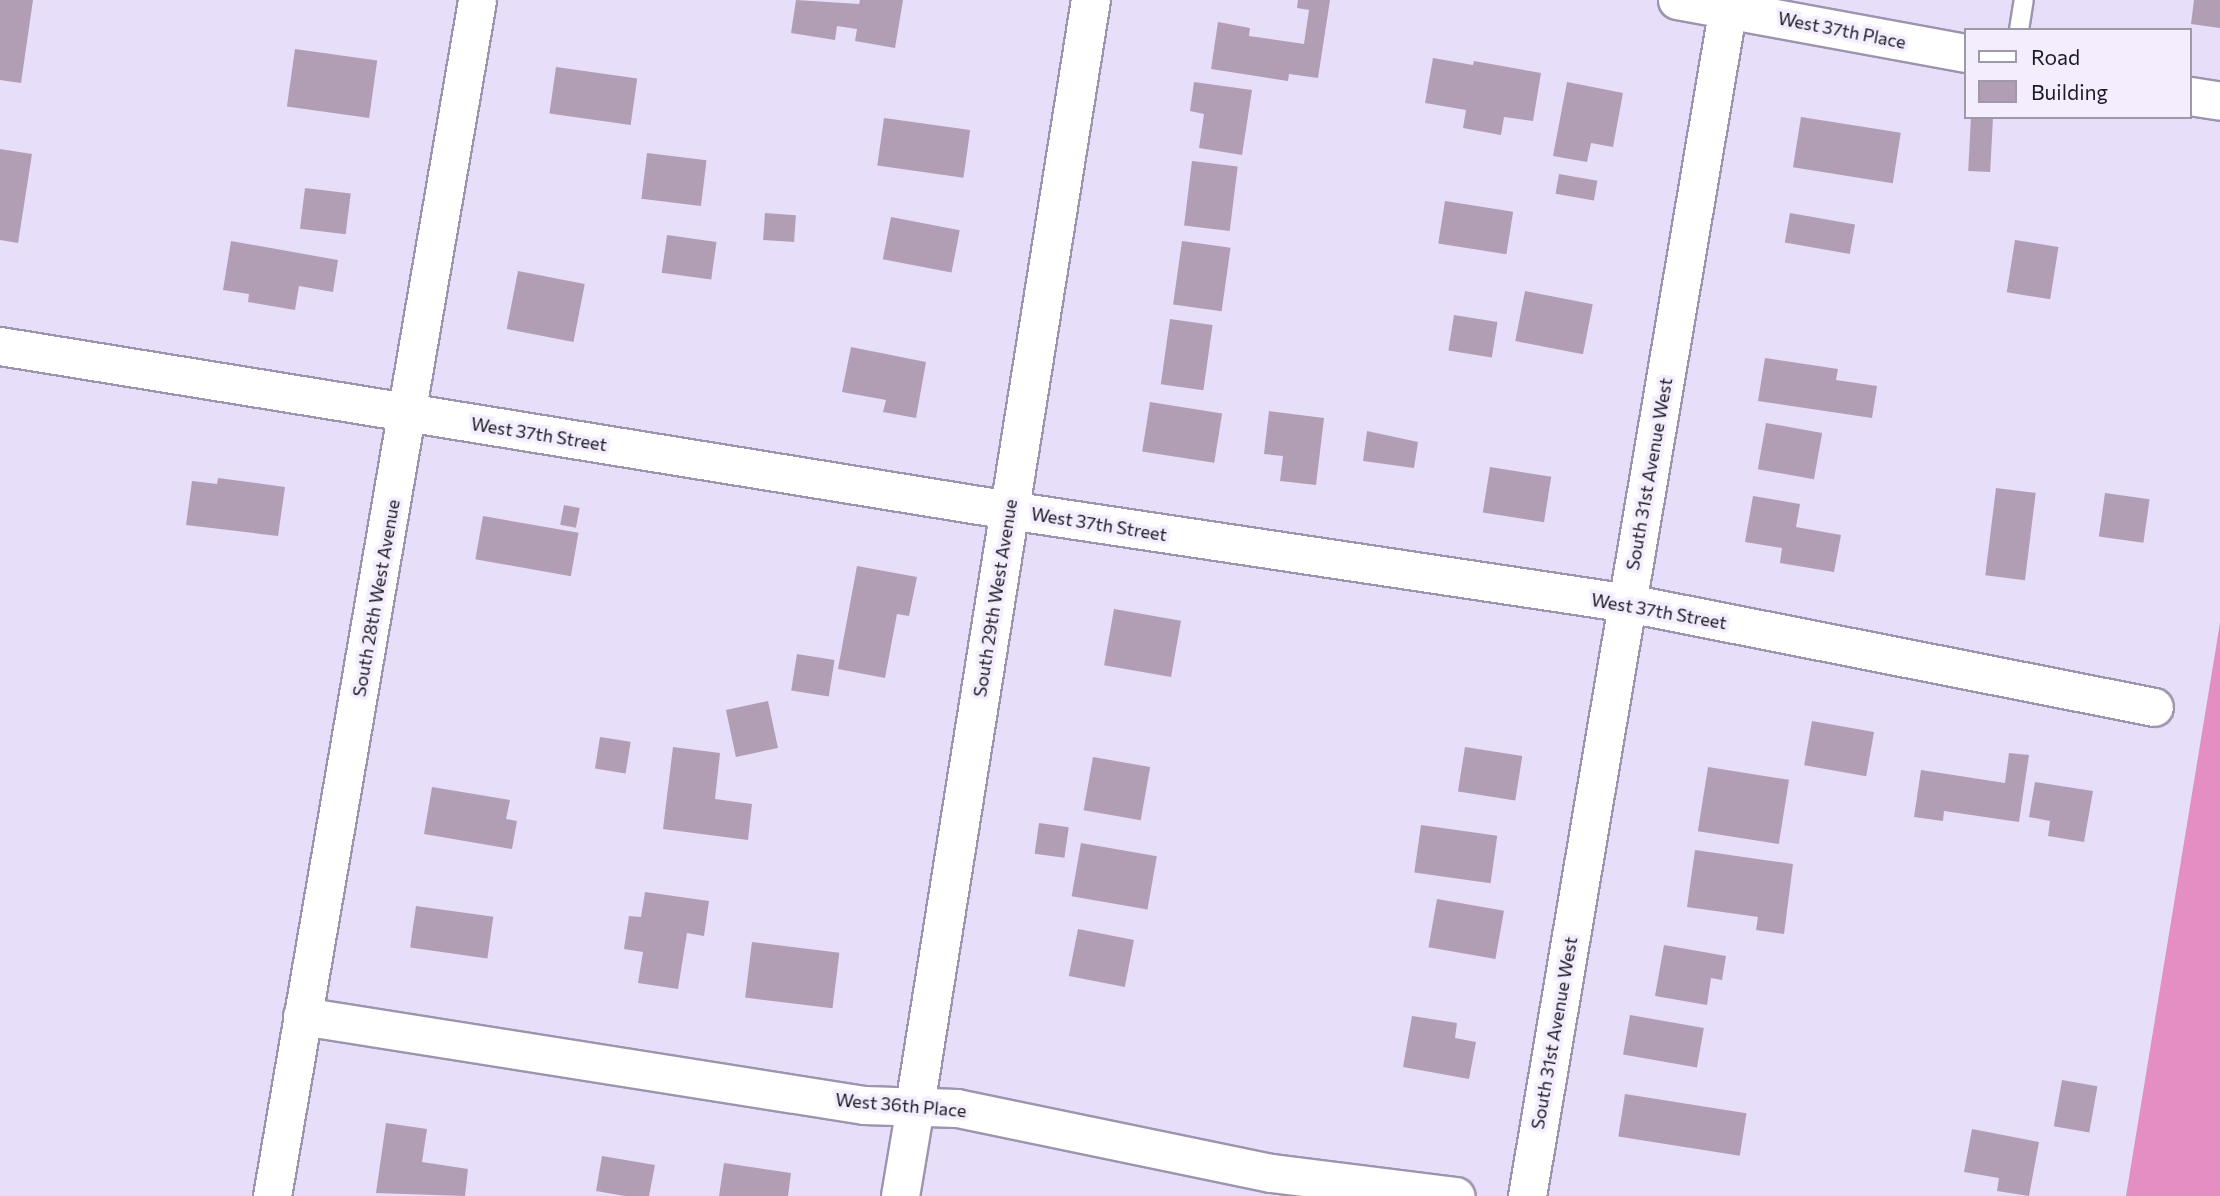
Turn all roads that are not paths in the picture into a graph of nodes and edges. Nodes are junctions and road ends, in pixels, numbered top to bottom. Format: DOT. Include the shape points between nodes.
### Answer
graph roads {
  1 [pos="477,0"];
  2 [pos="1091,0"];
  3 [pos="1677,0"];
  4 [pos="2024,0"];
  5 [pos="1729,4"];
  6 [pos="2019,28"];
  7 [pos="1965,53"];
  8 [pos="2192,96"];
  9 [pos="2220,101"];
  10 [pos="0,346"];
  11 [pos="409,413"];
  12 [pos="1009,510"];
  13 [pos="1628,603"];
  14 [pos="2154,707"];
  15 [pos="302,1016"];
  16 [pos="915,1106"];
  17 [pos="272,1196"];
  18 [pos="900,1196"];
  19 [pos="1456,1196"];
  20 [pos="1527,1196"];
  1 -- 11 [label="street, South 28th West Avenue"];
  2 -- 12 [label="street, South 29th West Avenue"];
  3 -- 5 [label="street, West 37th Place"];
  4 -- 6 [label="lane"];
  5 -- 7 [label="street, West 37th Place"];
  5 -- 13 [label="street, South 31st Avenue West"];
  8 -- 9 [label="street"];
  10 -- 11 [label="street, West 37th Street"];
  11 -- 12 [label="street, West 37th Street"];
  11 -- 15 [label="street, South 28th West Avenue"];
  12 -- 13 [label="street, West 37th Street"];
  12 -- 16 [label="street, South 29th West Avenue"];
  13 -- 14 [label="street, West 37th Street"];
  13 -- 20 [label="street, South 31st Avenue West"];
  15 -- 16 [label="street, West 36th Place" via="864,1105"];
  15 -- 17 [label="street, South 28th West Avenue"];
  16 -- 18 [label="street, South 29th West Avenue"];
  16 -- 19 [label="street, West 36th Place" via="957,1108 1271,1173"];
}
